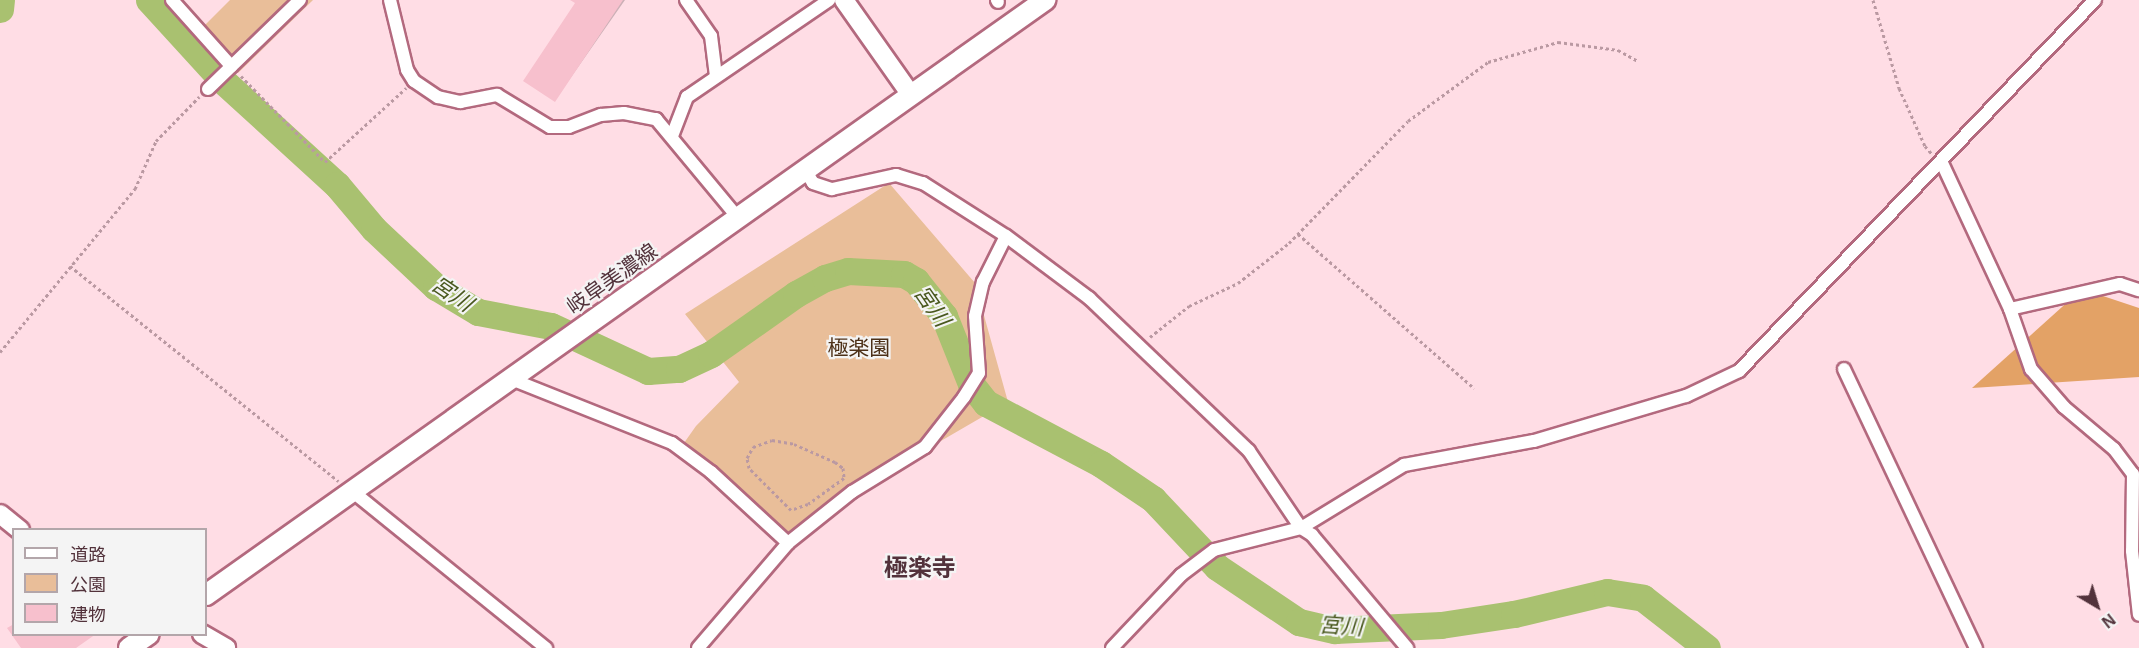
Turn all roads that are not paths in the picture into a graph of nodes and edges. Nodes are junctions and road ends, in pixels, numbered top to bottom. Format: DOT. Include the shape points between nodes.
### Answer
graph roads {
  1 [pos="172,0"];
  2 [pos="300,0"];
  3 [pos="390,0"];
  4 [pos="686,0"];
  5 [pos="829,0"];
  6 [pos="844,0"];
  7 [pos="1045,0"];
  8 [pos="2095,0"];
  9 [pos="228,68"];
  10 [pos="716,76"];
  11 [pos="208,89"];
  12 [pos="911,95"];
  13 [pos="672,136"];
  14 [pos="1942,163"];
  15 [pos="805,170"];
  16 [pos="740,220"];
  17 [pos="1006,236"];
  18 [pos="2139,290"];
  19 [pos="2010,309"];
  20 [pos="1844,369"];
  21 [pos="511,379"];
  22 [pos="352,491"];
  23 [pos="0,514"];
  24 [pos="18,528"];
  25 [pos="1302,528"];
  26 [pos="788,543"];
  27 [pos="207,594"];
  28 [pos="2139,615"];
  29 [pos="146,636"];
  30 [pos="205,636"];
  31 [pos="129,648"];
  32 [pos="226,648"];
  33 [pos="546,648"];
  34 [pos="698,648"];
  35 [pos="1112,648"];
  36 [pos="1407,648"];
  37 [pos="1976,648"];
  1 -- 9 [label="street"];
  2 -- 9 [label="street"];
  3 -- 13 [label="street" via="399,49 414,81 438,97 460,102 497,95 550,127 569,127 601,114 624,113 656,119"];
  4 -- 10 [label="street" via="711,36"];
  5 -- 10 [label="street"];
  6 -- 12 [label="street"];
  7 -- 12 [label="main road, 岐阜美濃線"];
  8 -- 14 [label="street"];
  9 -- 11 [label="street"];
  10 -- 13 [label="street" via="687,97"];
  12 -- 15 [label="main road, 岐阜美濃線"];
  13 -- 16 [label="street"];
  14 -- 19 [label="street"];
  14 -- 25 [label="street" via="1739,371 1719,383 1534,441 1404,465"];
  15 -- 16 [label="main road, 岐阜美濃線"];
  15 -- 17 [label="street" via="813,183 832,189 896,175 923,183"];
  16 -- 21 [label="main road, 岐阜美濃線"];
  17 -- 25 [label="street" via="1089,298 1249,452"];
  17 -- 26 [label="street" via="982,282 975,316 979,373 964,397 925,447 852,492"];
  18 -- 19 [label="street" via="2120,284"];
  19 -- 28 [label="street" via="2031,369 2064,407 2114,449 2133,474 2132,551"];
  20 -- 37 [label="street"];
  21 -- 22 [label="main road, 岐阜美濃線"];
  21 -- 26 [label="street" via="672,443 711,472"];
  22 -- 27 [label="main road, 岐阜美濃線"];
  22 -- 33 [label="street"];
  23 -- 24 [label="street"];
  25 -- 35 [label="street" via="1214,550 1181,575"];
  25 -- 36 [label="street"];
  26 -- 34 [label="street"];
  29 -- 31 [label="main road"];
  30 -- 32 [label="street"];
}
